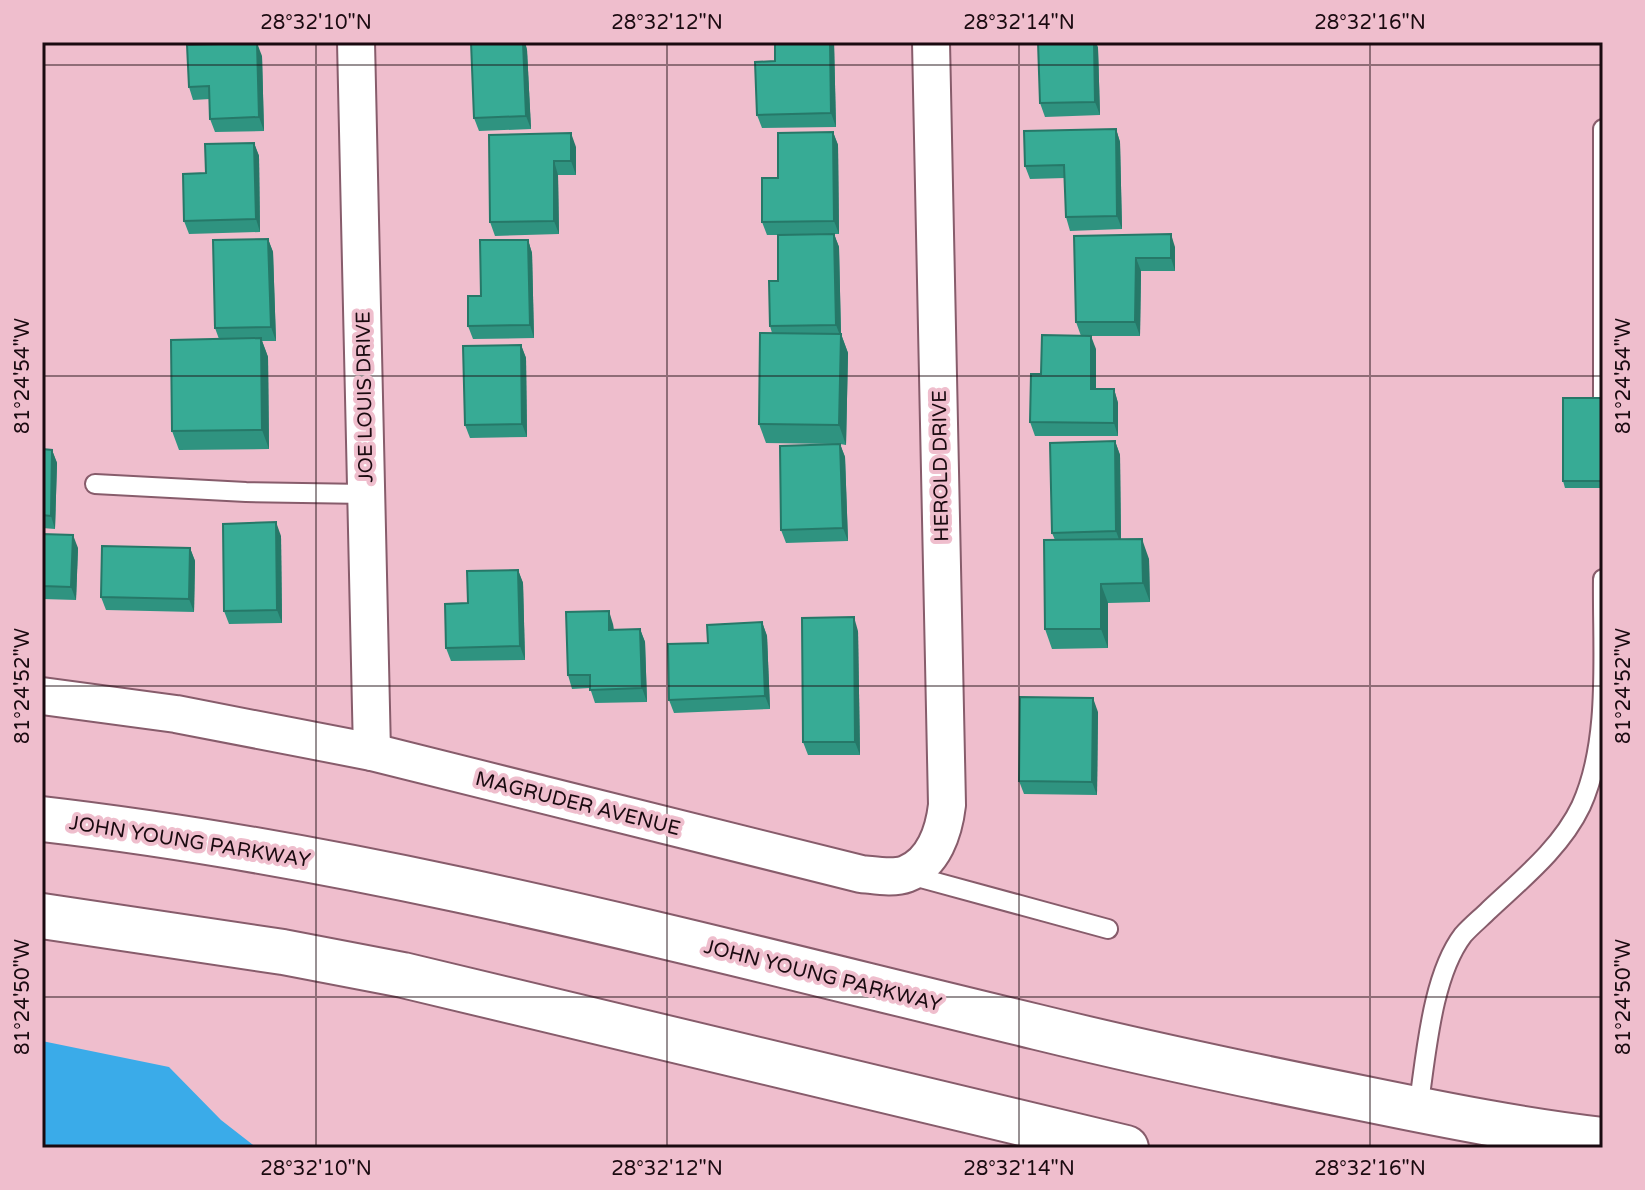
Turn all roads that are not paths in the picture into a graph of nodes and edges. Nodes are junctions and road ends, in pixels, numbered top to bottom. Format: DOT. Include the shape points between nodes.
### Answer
graph roads {
  1 [pos="356,42"];
  2 [pos="931,42"];
  3 [pos="1603,129"];
  4 [pos="1603,451"];
  5 [pos="95,484"];
  6 [pos="367,494"];
  7 [pos="1603,579"];
  8 [pos="42,696"];
  9 [pos="372,752"];
  10 [pos="42,819"];
  11 [pos="906,874"];
  12 [pos="42,916"];
  13 [pos="1108,929"];
  14 [pos="1418,1109"];
  15 [pos="1603,1140"];
  16 [pos="1126,1148"];
  1 -- 6 [label="street, JOE LOUIS DRIVE"];
  2 -- 11 [label="street, HEROLD DRIVE" via="947,805 936,846"];
  3 -- 4 [label="lane"];
  5 -- 6 [label="lane"];
  6 -- 9 [label="street, JOE LOUIS DRIVE"];
  7 -- 14 [label="lane" via="1601,735 1594,773 1560,839 1465,933 1443,970"];
  8 -- 9 [label="street, MAGRUDER AVENUE" via="176,714"];
  9 -- 11 [label="street, MAGRUDER AVENUE" via="861,874"];
  10 -- 14 [label="main road, JOHN YOUNG PARKWAY" via="303,857 433,883 1184,1063"];
  11 -- 13 [label="lane, MAGRUDER AVENUE"];
  12 -- 16 [label="main road" via="403,975"];
  14 -- 15 [label="main road, JOHN YOUNG PARKWAY"];
}
